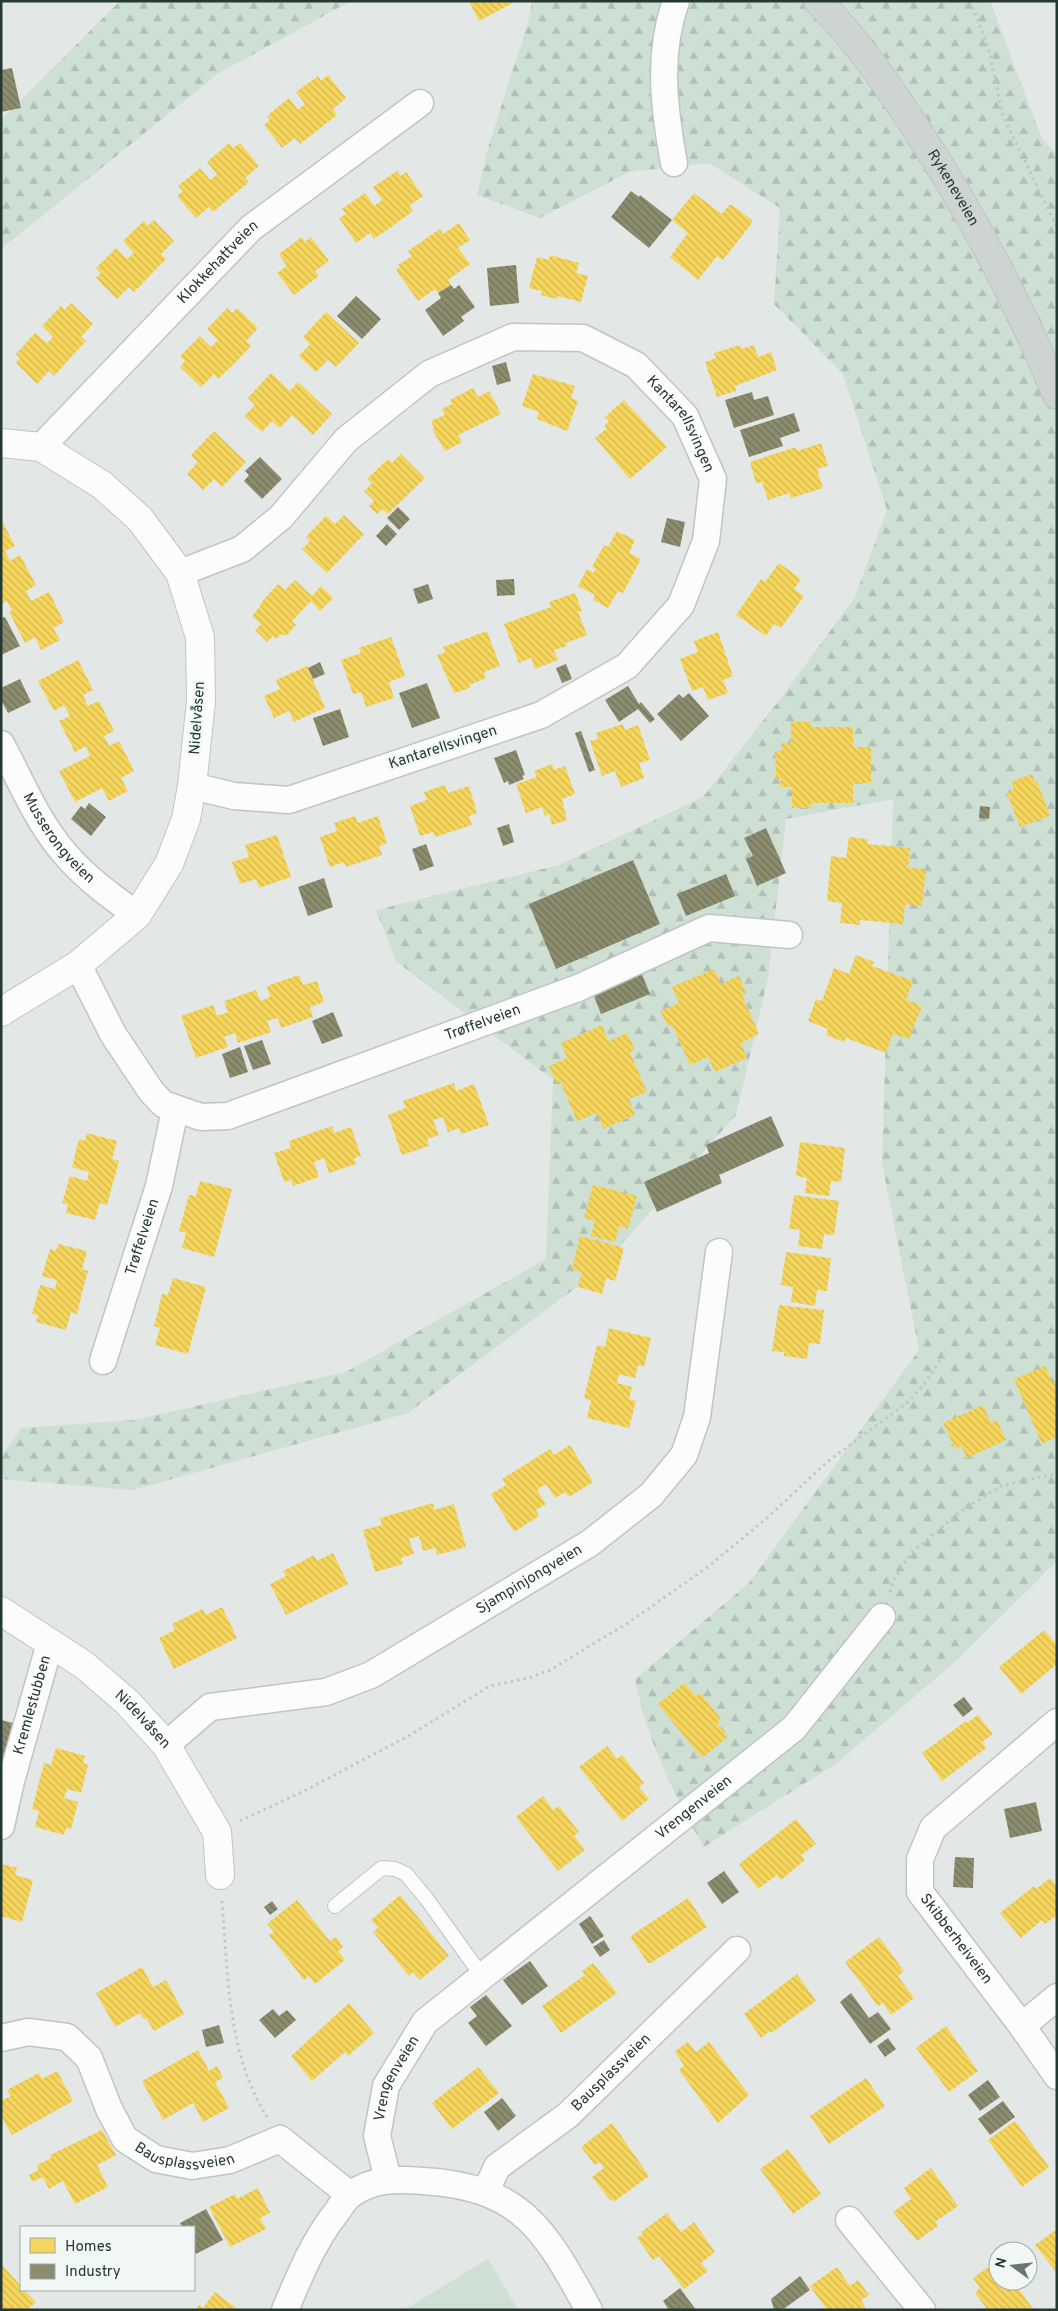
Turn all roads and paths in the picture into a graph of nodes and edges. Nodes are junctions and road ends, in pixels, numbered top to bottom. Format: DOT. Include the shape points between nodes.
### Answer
graph roads {
  1 [pos="676,1"];
  2 [pos="818,1"];
  3 [pos="970,1"];
  4 [pos="420,103"];
  5 [pos="674,163"];
  6 [pos="1057,227"];
  7 [pos="1057,396"];
  8 [pos="1,443"];
  9 [pos="40,447"];
  10 [pos="180,573"];
  11 [pos="1,744"];
  12 [pos="192,786"];
  13 [pos="137,915"];
  14 [pos="788,935"];
  15 [pos="78,965"];
  16 [pos="1,1012"];
  17 [pos="175,1110"];
  18 [pos="719,1252"];
  19 [pos="946,1351"];
  20 [pos="103,1361"];
  21 [pos="1057,1473"];
  22 [pos="1,1611"];
  23 [pos="882,1616"];
  24 [pos="50,1643"];
  25 [pos="1057,1722"];
  26 [pos="166,1745"];
  27 [pos="1,1826"];
  28 [pos="217,1832"];
  29 [pos="220,1875"];
  30 [pos="335,1906"];
  31 [pos="737,1950"];
  32 [pos="482,1976"];
  33 [pos="1057,1997"];
  34 [pos="1022,2026"];
  35 [pos="1,2038"];
  36 [pos="1057,2076"];
  37 [pos="280,2138"];
  38 [pos="388,2179"];
  39 [pos="486,2191"];
  40 [pos="350,2195"];
  41 [pos="849,2220"];
  42 [pos="285,2310"];
  43 [pos="589,2310"];
  44 [pos="922,2310"];
  1 -- 5 [label="street" via="668,22 663,60 665,114"];
  2 -- 7 [label="main road, Rykeneveien" via="885,80 950,181 995,261"];
  3 -- 6 [label="path" via="988,46 1003,116"];
  4 -- 9 [label="street, Klokkehattveien" via="251,228"];
  8 -- 9 [label="street, Nidelvåsen"];
  9 -- 10 [label="street, Nidelvåsen" via="102,485 140,519"];
  10 -- 12 [label="street, Nidelvåsen" via="200,637 201,701"];
  10 -- 12 [label="street, Kantarellsvingen" via="242,549 281,517 346,440 429,374 514,336 583,338 636,365 685,416 712,479 706,541 681,605 627,666 541,715 289,800 234,796"];
  11 -- 13 [label="street, Musserongveien" via="42,822 66,855 102,890"];
  12 -- 13 [label="street, Nidelvåsen" via="186,819 169,864"];
  13 -- 15 [label="street, Nidelvåsen"];
  14 -- 17 [label="street, Trøffelveien" via="709,928 578,988 228,1116 201,1117"];
  15 -- 16 [label="street, Nidelvåsen"];
  15 -- 17 [label="street, Trøffelveien" via="113,1034 151,1091 163,1104"];
  17 -- 20 [label="street, Trøffelveien" via="159,1186"];
  18 -- 26 [label="street, Sjampinjongveien" via="697,1417 684,1455 651,1495 590,1543 370,1675 326,1692 210,1707"];
  19 -- 28 [label="path" via="908,1402 827,1462 709,1566 628,1623 550,1670 490,1686 410,1735"];
  21 -- 23 [label="path" via="1002,1486 961,1511 911,1553 893,1581"];
  22 -- 24 [label="street, Nidelvåsen"];
  23 -- 32 [label="street, Vrengenveien" via="794,1728"];
  24 -- 26 [label="street, Nidelvåsen" via="84,1664"];
  24 -- 27 [label="street, Kremlestubben"];
  25 -- 34 [label="street, Skibberheiveien" via="933,1828 920,1859 920,1892"];
  26 -- 28 [label="street, Nidelvåsen"];
  28 -- 29 [label="street, Nidelvåsen"];
  29 -- 37 [label="path" via="233,2030 254,2096"];
  30 -- 32 [label="lane" via="382,1868 395,1868 406,1874 426,1898"];
  31 -- 39 [label="street, Bausplassveien" via="568,2115 497,2167"];
  32 -- 38 [label="street, Vrengenveien" via="425,2022 386,2086 377,2136"];
  33 -- 34 [label="street"];
  34 -- 36 [label="street, Skibberheiveien"];
  35 -- 37 [label="street, Bausplassveien" via="28,2032 67,2037 89,2058 125,2139 156,2158 192,2166 230,2160"];
  37 -- 40 [label="street"];
  38 -- 39 [label="street" via="434,2182"];
  38 -- 40 [label="street"];
  39 -- 43 [label="street" via="527,2216 559,2256"];
  40 -- 42 [label="street" via="318,2235"];
  41 -- 44 [label="street"];
}
